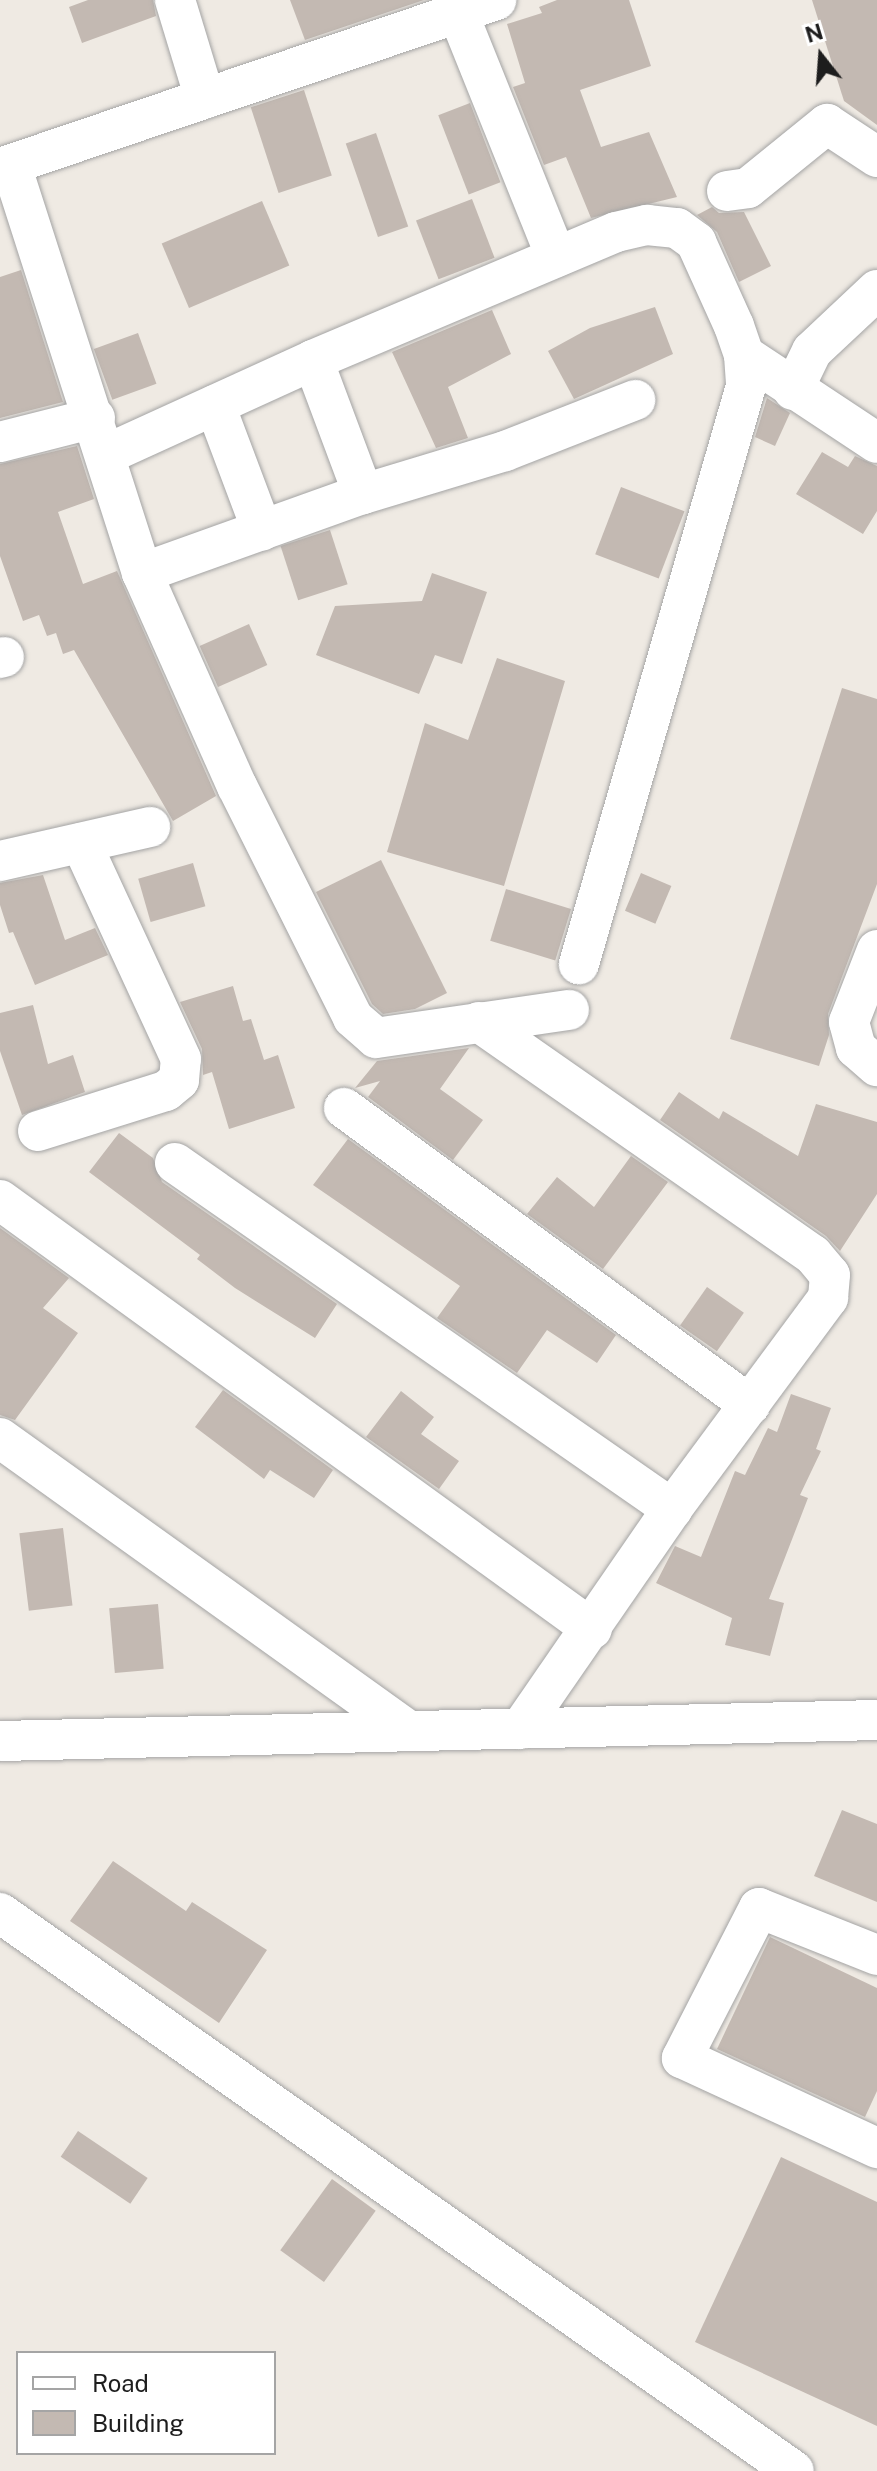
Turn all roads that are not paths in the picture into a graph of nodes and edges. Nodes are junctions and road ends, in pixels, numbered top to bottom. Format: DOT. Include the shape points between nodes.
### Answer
graph roads {
  1 [pos="175,0"];
  2 [pos="496,0"];
  3 [pos="458,13"];
  4 [pos="205,99"];
  5 [pos="877,157"];
  6 [pos="5,167"];
  7 [pos="727,191"];
  8 [pos="556,257"];
  9 [pos="877,290"];
  10 [pos="744,355"];
  11 [pos="313,360"];
  12 [pos="793,390"];
  13 [pos="635,400"];
  14 [pos="215,405"];
  15 [pos="100,436"];
  16 [pos="0,442"];
  17 [pos="877,443"];
  18 [pos="363,494"];
  19 [pos="262,530"];
  20 [pos="142,573"];
  21 [pos="150,827"];
  22 [pos="81,843"];
  23 [pos="0,861"];
  24 [pos="877,950"];
  25 [pos="579,964"];
  26 [pos="569,1010"];
  27 [pos="479,1022"];
  28 [pos="877,1066"];
  29 [pos="344,1108"];
  30 [pos="38,1131"];
  31 [pos="175,1163"];
  32 [pos="0,1200"];
  33 [pos="750,1405"];
  34 [pos="0,1438"];
  35 [pos="672,1509"];
  36 [pos="592,1629"];
  37 [pos="877,1720"];
  38 [pos="520,1729"];
  39 [pos="409,1731"];
  40 [pos="0,1741"];
  41 [pos="0,1913"];
  42 [pos="877,1955"];
  43 [pos="877,2148"];
  44 [pos="794,2471"];
  1 -- 4 [label="street"];
  2 -- 3 [label="street"];
  3 -- 4 [label="street"];
  3 -- 8 [label="street"];
  4 -- 6 [label="street"];
  5 -- 7 [label="street" via="827,124 748,188"];
  6 -- 15 [label="street"];
  8 -- 10 [label="street" via="616,232 647,225 677,228 696,242"];
  8 -- 11 [label="street"];
  9 -- 12 [label="street" via="812,351"];
  10 -- 12 [label="street"];
  10 -- 25 [label="street" via="746,386"];
  11 -- 14 [label="street"];
  11 -- 18 [label="street"];
  12 -- 17 [label="street"];
  13 -- 18 [label="street" via="505,451"];
  14 -- 15 [label="street"];
  14 -- 19 [label="street"];
  15 -- 16 [label="street"];
  15 -- 20 [label="street"];
  18 -- 19 [label="street"];
  19 -- 20 [label="street"];
  20 -- 27 [label="street" via="237,786 353,1018 376,1038"];
  21 -- 22 [label="street"];
  22 -- 23 [label="street"];
  22 -- 30 [label="street" via="181,1059 179,1080 166,1091"];
  24 -- 28 [label="street" via="849,1022 856,1048"];
  26 -- 27 [label="street"];
  27 -- 33 [label="street" via="813,1255 830,1275 828,1298"];
  29 -- 33 [label="street"];
  31 -- 35 [label="street"];
  32 -- 36 [label="street"];
  33 -- 35 [label="street"];
  34 -- 39 [label="street"];
  35 -- 36 [label="street"];
  36 -- 38 [label="street"];
  37 -- 38 [label="street"];
  38 -- 39 [label="street"];
  39 -- 40 [label="street"];
  41 -- 44 [label="street"];
  42 -- 43 [label="street" via="759,1908 682,2058"];
}
